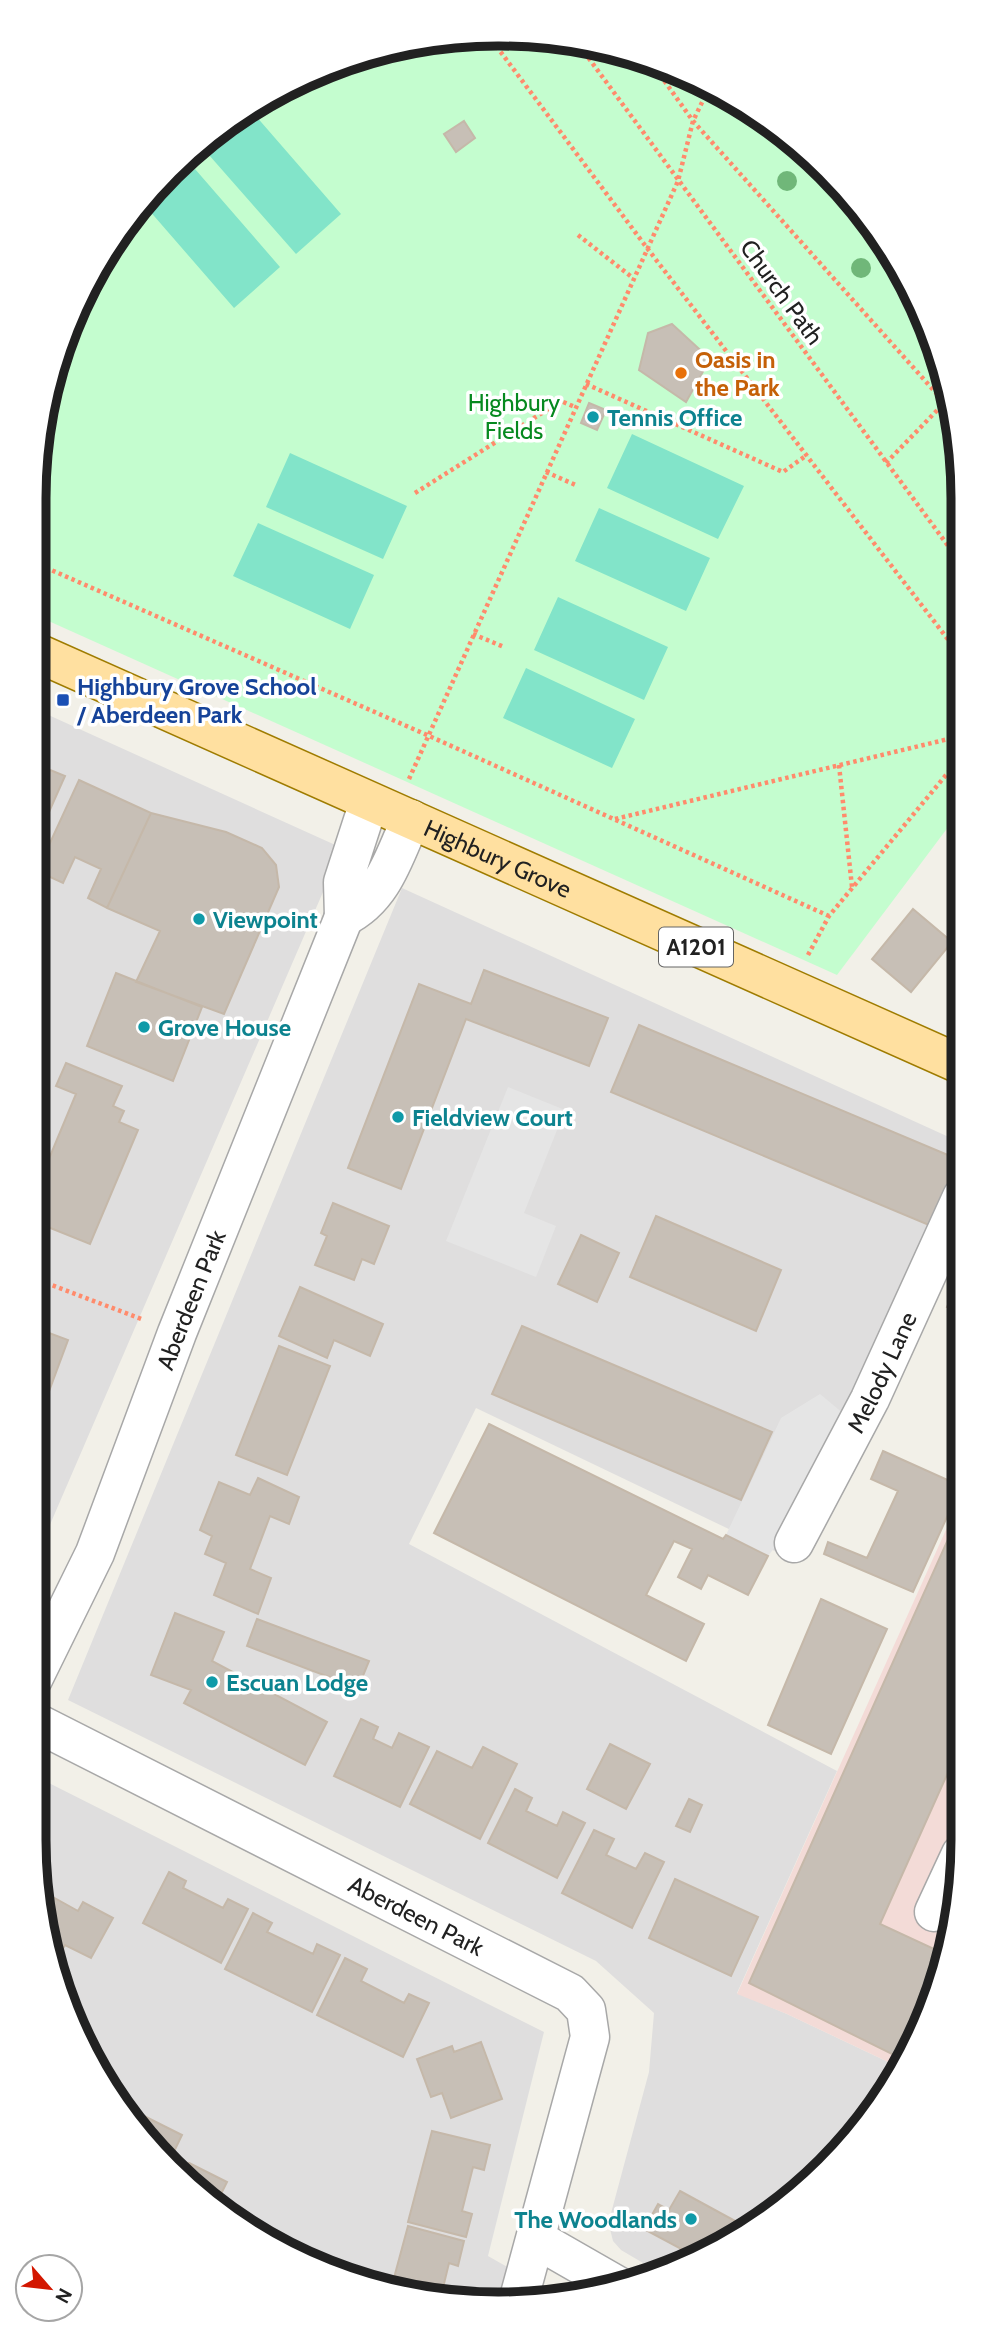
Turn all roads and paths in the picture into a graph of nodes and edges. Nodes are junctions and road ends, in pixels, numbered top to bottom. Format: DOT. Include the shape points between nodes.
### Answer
graph roads {
  1 [pos="496,46"];
  2 [pos="585,54"];
  3 [pos="661,76"];
  4 [pos="705,95"];
  5 [pos="693,121"];
  6 [pos="678,181"];
  7 [pos="578,235"];
  8 [pos="647,248"];
  9 [pos="633,278"];
  10 [pos="586,384"];
  11 [pos="940,397"];
  12 [pos="942,406"];
  13 [pos="575,407"];
  14 [pos="807,456"];
  15 [pos="886,463"];
  16 [pos="546,472"];
  17 [pos="578,486"];
  18 [pos="415,493"];
  19 [pos="951,550"];
  20 [pos="46,568"];
  21 [pos="473,634"];
  22 [pos="951,643"];
  23 [pos="504,647"];
  24 [pos="46,658"];
  25 [pos="427,735"];
  26 [pos="951,738"];
  27 [pos="839,765"];
  28 [pos="951,769"];
  29 [pos="408,782"];
  30 [pos="369,802"];
  31 [pos="411,819"];
  32 [pos="615,820"];
  33 [pos="852,888"];
  34 [pos="829,916"];
  35 [pos="344,917"];
  36 [pos="791,989"];
  37 [pos="951,1061"];
  38 [pos="951,1221"];
  39 [pos="46,1283"];
  40 [pos="177,1333"];
  41 [pos="794,1543"];
  42 [pos="46,1653"];
  43 [pos="46,1728"];
  44 [pos="950,1878"];
  45 [pos="934,1912"];
  46 [pos="536,2239"];
  47 [pos="605,2279"];
  48 [pos="521,2291"];
  1 -- 8 [label="path"];
  2 -- 6 [label="path, Church Path"];
  3 -- 5 [label="path"];
  4 -- 5 [label="path"];
  5 -- 6 [label="path"];
  5 -- 11 [label="path"];
  6 -- 8 [label="path"];
  6 -- 15 [label="path, Church Path"];
  7 -- 9 [label="path"];
  8 -- 9 [label="path"];
  8 -- 14 [label="path"];
  9 -- 10 [label="path"];
  10 -- 13 [label="path"];
  10 -- 14 [label="path" via="783,472"];
  12 -- 15 [label="path"];
  13 -- 16 [label="path"];
  13 -- 18 [label="path" via="561,401"];
  14 -- 22 [label="path"];
  15 -- 19 [label="path, Church Path"];
  16 -- 17 [label="path"];
  16 -- 21 [label="path"];
  20 -- 25 [label="path"];
  21 -- 23 [label="path"];
  21 -- 25 [label="path"];
  24 -- 30 [label="main road, Highbury Grove / A1201"];
  25 -- 29 [label="path"];
  25 -- 32 [label="path"];
  26 -- 27 [label="path"];
  27 -- 32 [label="path"];
  27 -- 33 [label="path"];
  28 -- 33 [label="path"];
  30 -- 31 [label="main road, Highbury Grove / A1201"];
  30 -- 35 [label="street, Aberdeen Park" via="343,882"];
  31 -- 35 [label="street" via="372,898"];
  31 -- 36 [label="main road, Highbury Grove / A1201"];
  32 -- 34 [label="path"];
  33 -- 34 [label="path"];
  34 -- 36 [label="path"];
  35 -- 40 [label="street, Aberdeen Park"];
  36 -- 37 [label="main road, Highbury Grove / A1201"];
  38 -- 41 [label="street, Melody Lane" via="870,1399"];
  39 -- 40 [label="path"];
  40 -- 42 [label="street, Aberdeen Park" via="95,1553"];
  43 -- 46 [label="street, Aberdeen Park" via="570,1993 586,2010 590,2037"];
  44 -- 45 [label="street"];
  46 -- 47 [label="street"];
  46 -- 48 [label="street, Aberdeen Park"];
}
